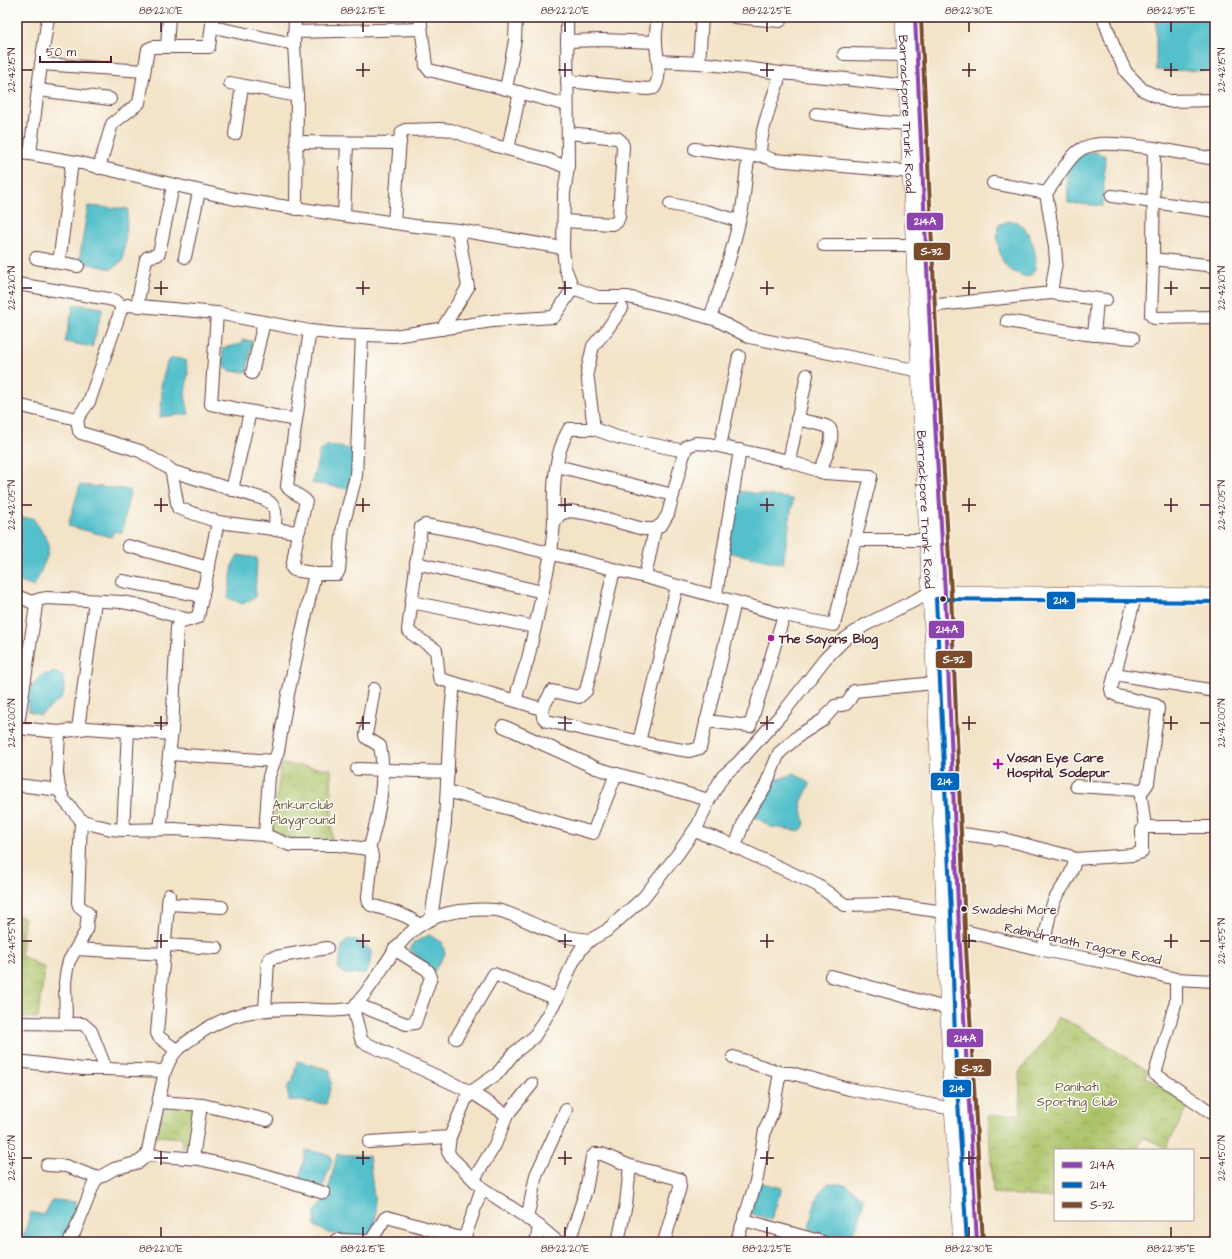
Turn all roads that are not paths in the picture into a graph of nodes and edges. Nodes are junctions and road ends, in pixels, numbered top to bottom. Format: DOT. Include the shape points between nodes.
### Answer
graph roads {
  1 [pos="48,17"];
  2 [pos="169,17"];
  3 [pos="295,17"];
  4 [pos="516,17"];
  5 [pos="567,17"];
  6 [pos="658,17"];
  7 [pos="702,17"];
  8 [pos="735,17"];
  9 [pos="903,17"];
  10 [pos="915,17"];
  11 [pos="1103,17"];
  12 [pos="780,21"];
  13 [pos="213,22"];
  14 [pos="420,23"];
  15 [pos="294,38"];
  16 [pos="567,41"];
  17 [pos="656,42"];
  18 [pos="167,46"];
  19 [pos="844,54"];
  20 [pos="906,55"];
  21 [pos="658,61"];
  22 [pos="699,63"];
  23 [pos="41,64"];
  24 [pos="144,72"];
  25 [pos="780,73"];
  26 [pos="567,81"];
  27 [pos="230,83"];
  28 [pos="242,86"];
  29 [pos="907,86"];
  30 [pos="506,89"];
  31 [pos="38,90"];
  32 [pos="520,92"];
  33 [pos="296,96"];
  34 [pos="110,99"];
  35 [pos="1215,100"];
  36 [pos="567,104"];
  37 [pos="816,114"];
  38 [pos="909,124"];
  39 [pos="568,133"];
  40 [pos="235,134"];
  41 [pos="296,142"];
  42 [pos="347,143"];
  43 [pos="400,143"];
  44 [pos="1154,148"];
  45 [pos="508,149"];
  46 [pos="695,149"];
  47 [pos="17,153"];
  48 [pos="30,154"];
  49 [pos="756,156"];
  50 [pos="1215,159"];
  51 [pos="72,162"];
  52 [pos="99,168"];
  53 [pos="568,168"];
  54 [pos="911,172"];
  55 [pos="993,183"];
  56 [pos="173,186"];
  57 [pos="199,192"];
  58 [pos="1046,193"];
  59 [pos="1112,196"];
  60 [pos="1153,202"];
  61 [pos="670,204"];
  62 [pos="296,209"];
  63 [pos="1215,210"];
  64 [pos="344,215"];
  65 [pos="564,221"];
  66 [pos="739,221"];
  67 [pos="394,223"];
  68 [pos="458,230"];
  69 [pos="824,245"];
  70 [pos="914,245"];
  71 [pos="563,248"];
  72 [pos="185,257"];
  73 [pos="36,258"];
  74 [pos="1153,259"];
  75 [pos="59,263"];
  76 [pos="78,266"];
  77 [pos="1215,266"];
  78 [pos="17,284"];
  79 [pos="573,288"];
  80 [pos="1051,293"];
  81 [pos="137,306"];
  82 [pos="929,306"];
  83 [pos="122,307"];
  84 [pos="622,308"];
  85 [pos="217,313"];
  86 [pos="1215,317"];
  87 [pos="710,318"];
  88 [pos="1007,321"];
  89 [pos="264,322"];
  90 [pos="442,329"];
  91 [pos="310,331"];
  92 [pos="362,335"];
  93 [pos="1094,335"];
  94 [pos="1133,338"];
  95 [pos="739,356"];
  96 [pos="920,371"];
  97 [pos="252,373"];
  98 [pos="807,375"];
  99 [pos="17,405"];
  100 [pos="250,412"];
  101 [pos="77,419"];
  102 [pos="797,419"];
  103 [pos="296,420"];
  104 [pos="594,429"];
  105 [pos="720,446"];
  106 [pos="740,450"];
  107 [pos="686,451"];
  108 [pos="789,461"];
  109 [pos="557,466"];
  110 [pos="171,471"];
  111 [pos="820,472"];
  112 [pos="232,490"];
  113 [pos="673,495"];
  114 [pos="218,522"];
  115 [pos="554,523"];
  116 [pos="655,529"];
  117 [pos="275,530"];
  118 [pos="298,532"];
  119 [pos="856,540"];
  120 [pos="934,540"];
  121 [pos="128,546"];
  122 [pos="551,554"];
  123 [pos="416,563"];
  124 [pos="209,568"];
  125 [pos="614,570"];
  126 [pos="314,574"];
  127 [pos="645,577"];
  128 [pos="122,581"];
  129 [pos="677,586"];
  130 [pos="543,592"];
  131 [pos="716,595"];
  132 [pos="17,596"];
  133 [pos="203,596"];
  134 [pos="1215,596"];
  135 [pos="934,598"];
  136 [pos="95,601"];
  137 [pos="31,602"];
  138 [pos="411,602"];
  139 [pos="735,602"];
  140 [pos="1133,605"];
  141 [pos="1215,607"];
  142 [pos="784,615"];
  143 [pos="189,620"];
  144 [pos="535,627"];
  145 [pos="1115,674"];
  146 [pos="454,683"];
  147 [pos="934,683"];
  148 [pos="20,684"];
  149 [pos="374,689"];
  150 [pos="1215,691"];
  151 [pos="516,700"];
  152 [pos="542,709"];
  153 [pos="706,721"];
  154 [pos="503,726"];
  155 [pos="78,729"];
  156 [pos="17,730"];
  157 [pos="128,731"];
  158 [pos="59,732"];
  159 [pos="172,734"];
  160 [pos="639,742"];
  161 [pos="169,754"];
  162 [pos="274,761"];
  163 [pos="357,770"];
  164 [pos="382,770"];
  165 [pos="448,772"];
  166 [pos="616,774"];
  167 [pos="17,785"];
  168 [pos="1076,786"];
  169 [pos="60,790"];
  170 [pos="1140,790"];
  171 [pos="447,791"];
  172 [pos="709,800"];
  173 [pos="81,820"];
  174 [pos="1145,827"];
  175 [pos="1215,827"];
  176 [pos="160,829"];
  177 [pos="123,830"];
  178 [pos="694,831"];
  179 [pos="955,833"];
  180 [pos="265,835"];
  181 [pos="735,847"];
  182 [pos="369,850"];
  183 [pos="1075,859"];
  184 [pos="222,907"];
  185 [pos="952,913"];
  186 [pos="431,919"];
  187 [pos="419,925"];
  188 [pos="952,928"];
  189 [pos="590,940"];
  190 [pos="217,948"];
  191 [pos="327,948"];
  192 [pos="76,949"];
  193 [pos="394,949"];
  194 [pos="164,950"];
  195 [pos="1043,950"];
  196 [pos="832,976"];
  197 [pos="1176,978"];
  198 [pos="1215,981"];
  199 [pos="557,999"];
  200 [pos="354,1006"];
  201 [pos="948,1009"];
  202 [pos="265,1010"];
  203 [pos="17,1023"];
  204 [pos="66,1023"];
  205 [pos="456,1038"];
  206 [pos="176,1050"];
  207 [pos="733,1058"];
  208 [pos="17,1061"];
  209 [pos="106,1069"];
  210 [pos="165,1071"];
  211 [pos="782,1073"];
  212 [pos="532,1084"];
  213 [pos="471,1092"];
  214 [pos="159,1102"];
  215 [pos="201,1105"];
  216 [pos="953,1109"];
  217 [pos="566,1110"];
  218 [pos="507,1115"];
  219 [pos="1215,1115"];
  220 [pos="267,1120"];
  221 [pos="450,1137"];
  222 [pos="368,1142"];
  223 [pos="147,1155"];
  224 [pos="193,1158"];
  225 [pos="47,1165"];
  226 [pos="630,1166"];
  227 [pos="98,1178"];
  228 [pos="478,1184"];
  229 [pos="324,1193"];
  230 [pos="527,1219"];
  231 [pos="744,1220"];
  232 [pos="539,1226"];
  233 [pos="1215,1238"];
  234 [pos="336,1240"];
  235 [pos="464,1241"];
  236 [pos="69,1242"];
  237 [pos="535,1242"];
  238 [pos="558,1242"];
  239 [pos="569,1242"];
  240 [pos="618,1242"];
  241 [pos="664,1242"];
  242 [pos="736,1242"];
  243 [pos="823,1242"];
  244 [pos="961,1242"];
  245 [pos="977,1242"];
  246 [pos="1214,1242"];
  1 -- 23 [label="street"];
  2 -- 18 [label="street"];
  3 -- 15 [label="street"];
  4 -- 30 [label="street" via="515,40"];
  5 -- 16 [label="street"];
  6 -- 17 [label="street"];
  7 -- 22 [label="street"];
  8 -- 12 [label="street"];
  9 -- 20 [label="main road, Barrackpore Trunk Road"];
  10 -- 82 [label="main road, Barrackpore Trunk Road"];
  11 -- 35 [label="street" via="1126,72 1143,90 1168,101"];
  13 -- 15 [label="street"];
  13 -- 18 [label="street" via="209,47"];
  14 -- 15 [label="street"];
  14 -- 30 [label="street" via="426,66 429,70"];
  15 -- 33 [label="street"];
  16 -- 17 [label="street"];
  16 -- 26 [label="street"];
  17 -- 21 [label="street"];
  18 -- 24 [label="street" via="148,49"];
  19 -- 20 [label="street"];
  20 -- 29 [label="main road, Barrackpore Trunk Road"];
  21 -- 22 [label="street"];
  21 -- 26 [label="street" via="657,84 654,88"];
  22 -- 25 [label="street"];
  23 -- 24 [label="street"];
  23 -- 31 [label="street"];
  24 -- 52 [label="street" via="139,103 112,124"];
  25 -- 29 [label="street"];
  25 -- 49 [label="street"];
  26 -- 36 [label="street"];
  27 -- 28 [label="street"];
  28 -- 33 [label="street"];
  28 -- 40 [label="street"];
  29 -- 38 [label="main road, Barrackpore Trunk Road"];
  30 -- 32 [label="street"];
  31 -- 34 [label="street"];
  31 -- 48 [label="street"];
  32 -- 36 [label="street"];
  32 -- 45 [label="street"];
  33 -- 41 [label="street"];
  36 -- 39 [label="street"];
  37 -- 38 [label="street"];
  38 -- 54 [label="main road, Barrackpore Trunk Road"];
  39 -- 53 [label="street"];
  39 -- 65 [label="street" via="617,138 621,141 623,146 620,217 612,224"];
  41 -- 42 [label="street"];
  41 -- 62 [label="street"];
  42 -- 43 [label="street"];
  42 -- 64 [label="street"];
  43 -- 45 [label="street" via="405,130 440,129 451,130"];
  43 -- 67 [label="street"];
  44 -- 50 [label="street"];
  44 -- 58 [label="street" via="1099,143 1084,146"];
  44 -- 60 [label="street"];
  45 -- 53 [label="street"];
  46 -- 49 [label="street"];
  47 -- 48 [label="street"];
  48 -- 51 [label="street"];
  49 -- 54 [label="street" via="774,160"];
  49 -- 66 [label="street" via="748,161"];
  51 -- 52 [label="street"];
  51 -- 75 [label="street"];
  52 -- 56 [label="street"];
  53 -- 65 [label="street" via="564,193"];
  54 -- 70 [label="main road, Barrackpore Trunk Road"];
  55 -- 58 [label="street"];
  56 -- 57 [label="street"];
  56 -- 81 [label="street" via="159,253 146,259"];
  57 -- 62 [label="street"];
  57 -- 72 [label="street"];
  58 -- 80 [label="street" via="1056,262"];
  59 -- 60 [label="street"];
  60 -- 63 [label="street"];
  60 -- 74 [label="street"];
  61 -- 66 [label="street"];
  62 -- 64 [label="street"];
  64 -- 67 [label="street"];
  65 -- 71 [label="street"];
  66 -- 87 [label="street" via="727,270"];
  67 -- 68 [label="street"];
  68 -- 71 [label="street"];
  68 -- 90 [label="street" via="468,287"];
  69 -- 70 [label="street"];
  70 -- 96 [label="main road, Barrackpore Trunk Road"];
  71 -- 79 [label="street" via="565,268"];
  73 -- 75 [label="street"];
  74 -- 77 [label="street"];
  74 -- 86 [label="street" via="1151,315 1154,318"];
  75 -- 76 [label="street"];
  78 -- 83 [label="street" via="109,299"];
  79 -- 87 [label="street" via="598,297 628,297"];
  79 -- 90 [label="street" via="554,317 492,321"];
  80 -- 82 [label="street"];
  80 -- 93 [label="street" via="1101,300"];
  81 -- 83 [label="street"];
  81 -- 85 [label="street"];
  82 -- 120 [label="main road, Barrackpore Trunk Road"];
  83 -- 101 [label="street" via="89,402"];
  84 -- 104 [label="street" via="593,346 587,372"];
  85 -- 89 [label="street"];
  85 -- 100 [label="street" via="211,404"];
  87 -- 96 [label="street" via="749,337"];
  88 -- 93 [label="street"];
  89 -- 91 [label="street"];
  89 -- 97 [label="street"];
  90 -- 92 [label="street" via="394,336"];
  91 -- 92 [label="street"];
  91 -- 103 [label="street"];
  92 -- 126 [label="street" via="356,476 344,524 339,570 336,574"];
  93 -- 94 [label="street"];
  95 -- 105 [label="street"];
  96 -- 120 [label="main road, Barrackpore Trunk Road"];
  98 -- 102 [label="street"];
  99 -- 101 [label="street"];
  100 -- 103 [label="street"];
  100 -- 112 [label="street"];
  101 -- 110 [label="street" via="81,433 140,451"];
  102 -- 108 [label="street"];
  102 -- 111 [label="street" via="828,427 832,431"];
  103 -- 118 [label="street" via="287,486 306,502"];
  104 -- 107 [label="street" via="620,438"];
  104 -- 109 [label="street" via="569,429 562,441"];
  105 -- 106 [label="street"];
  105 -- 107 [label="street" via="696,443 687,446"];
  106 -- 108 [label="street"];
  106 -- 131 [label="street"];
  107 -- 113 [label="street"];
  108 -- 111 [label="street"];
  109 -- 113 [label="street"];
  109 -- 115 [label="street" via="553,489"];
  110 -- 112 [label="street"];
  110 -- 114 [label="street" via="178,508"];
  111 -- 119 [label="street" via="871,476"];
  112 -- 117 [label="street" via="270,502 275,509"];
  113 -- 116 [label="street" via="668,514 662,524"];
  114 -- 117 [label="street"];
  114 -- 124 [label="street"];
  115 -- 116 [label="street" via="560,514 570,511 644,529"];
  115 -- 122 [label="street"];
  116 -- 127 [label="street"];
  117 -- 118 [label="street"];
  118 -- 126 [label="street" via="292,568"];
  119 -- 120 [label="street"];
  119 -- 142 [label="street" via="834,624"];
  120 -- 135 [label="main road, Barrackpore Trunk Road"];
  121 -- 124 [label="street"];
  122 -- 123 [label="street" via="425,525 420,530"];
  122 -- 125 [label="street"];
  122 -- 130 [label="street"];
  123 -- 130 [label="street"];
  123 -- 138 [label="street"];
  124 -- 133 [label="street"];
  125 -- 127 [label="street"];
  125 -- 152 [label="street" via="586,691 579,697 552,691"];
  126 -- 162 [label="street"];
  127 -- 129 [label="street"];
  128 -- 133 [label="street"];
  129 -- 131 [label="street"];
  129 -- 160 [label="street"];
  130 -- 144 [label="street"];
  131 -- 139 [label="street"];
  132 -- 137 [label="street"];
  133 -- 143 [label="street" via="198,618"];
  134 -- 135 [label="main road"];
  135 -- 140 [label="main road"];
  135 -- 147 [label="main road, Barrackpore Trunk Road"];
  135 -- 172 [label="street" via="866,625 845,639 739,762 723,776"];
  135 -- 179 [label="main road, Barrackpore Trunk Road"];
  136 -- 137 [label="street" via="43,598"];
  136 -- 143 [label="street" via="138,605"];
  136 -- 155 [label="street"];
  137 -- 148 [label="street" via="36,606"];
  138 -- 144 [label="street"];
  138 -- 146 [label="street" via="409,631 436,650 440,679"];
  139 -- 142 [label="street"];
  139 -- 153 [label="street"];
  140 -- 141 [label="main road"];
  140 -- 145 [label="street"];
  142 -- 153 [label="street" via="750,726"];
  143 -- 159 [label="street" via="179,623 177,627"];
  144 -- 151 [label="street"];
  145 -- 150 [label="street"];
  145 -- 170 [label="street" via="1112,694 1156,705 1158,708 1148,783"];
  146 -- 151 [label="street"];
  146 -- 165 [label="street"];
  147 -- 181 [label="street" via="854,691 846,704 835,706 823,720 779,752 764,789 746,816"];
  147 -- 185 [label="main road, Barrackpore Trunk Road"];
  148 -- 156 [label="street"];
  149 -- 164 [label="street" via="366,735 380,746"];
  151 -- 152 [label="street"];
  152 -- 160 [label="street" via="543,717 547,721"];
  153 -- 160 [label="street" via="700,748 689,751"];
  154 -- 166 [label="street" via="596,768"];
  155 -- 157 [label="street"];
  155 -- 158 [label="street"];
  156 -- 158 [label="street"];
  157 -- 159 [label="street"];
  157 -- 177 [label="street"];
  158 -- 169 [label="street" via="57,773"];
  159 -- 161 [label="street"];
  161 -- 162 [label="street"];
  161 -- 176 [label="street"];
  162 -- 180 [label="street" via="270,776"];
  163 -- 164 [label="street"];
  164 -- 165 [label="street"];
  164 -- 182 [label="street" via="377,816"];
  165 -- 171 [label="street"];
  166 -- 171 [label="street" via="593,833"];
  166 -- 172 [label="street"];
  167 -- 169 [label="street"];
  168 -- 170 [label="street"];
  169 -- 173 [label="street" via="64,800"];
  170 -- 174 [label="street"];
  171 -- 186 [label="street"];
  172 -- 178 [label="street"];
  173 -- 177 [label="street"];
  173 -- 192 [label="street" via="78,902 88,913 86,930"];
  174 -- 175 [label="street"];
  174 -- 183 [label="street" via="1142,830 1142,852 1139,854"];
  176 -- 177 [label="street"];
  176 -- 180 [label="street"];
  178 -- 181 [label="street"];
  178 -- 189 [label="street" via="643,898 606,931"];
  179 -- 183 [label="street" via="1018,842"];
  179 -- 185 [label="main road, Barrackpore Trunk Road"];
  180 -- 182 [label="street" via="290,845 338,845"];
  181 -- 185 [label="street" via="817,885 845,905 887,904"];
  182 -- 187 [label="street" via="372,857 368,900 371,905 407,917"];
  183 -- 195 [label="street" via="1070,876 1054,901"];
  184 -- 194 [label="street" via="169,900"];
  185 -- 188 [label="main road, Barrackpore Trunk Road"];
  186 -- 187 [label="street"];
  186 -- 189 [label="street" via="447,913 472,909 500,911 557,934"];
  187 -- 193 [label="street"];
  188 -- 195 [label="street, Rabindranath Tagore Road"];
  188 -- 201 [label="main road, Barrackpore Trunk Road"];
  188 -- 245 [label="main road, Barrackpore Trunk Road"];
  189 -- 199 [label="street" via="573,962"];
  190 -- 194 [label="street"];
  191 -- 202 [label="street" via="270,958"];
  192 -- 194 [label="street"];
  192 -- 204 [label="street" via="69,961 65,982"];
  193 -- 200 [label="street"];
  193 -- 200 [label="street" via="426,969 431,977 415,1022 406,1024"];
  194 -- 206 [label="street" via="156,1033"];
  195 -- 197 [label="street, Rabindranath Tagore Road"];
  196 -- 201 [label="street"];
  197 -- 198 [label="street, Rabindranath Tagore Road"];
  197 -- 219 [label="street" via="1176,1001 1155,1074"];
  199 -- 205 [label="street" via="494,974"];
  199 -- 213 [label="street" via="534,1037 514,1053 497,1074"];
  200 -- 202 [label="street" via="334,1010"];
  200 -- 213 [label="street" via="360,1039 363,1042"];
  201 -- 216 [label="main road, Barrackpore Trunk Road"];
  202 -- 206 [label="street" via="227,1018 204,1030"];
  203 -- 204 [label="street"];
  204 -- 209 [label="street" via="83,1024 91,1030"];
  206 -- 210 [label="street"];
  207 -- 211 [label="street"];
  208 -- 209 [label="street" via="83,1069"];
  209 -- 210 [label="street"];
  210 -- 214 [label="street"];
  211 -- 216 [label="street"];
  211 -- 231 [label="street" via="773,1111 765,1130 757,1178"];
  212 -- 218 [label="street"];
  213 -- 218 [label="street"];
  213 -- 221 [label="street"];
  214 -- 215 [label="street"];
  214 -- 223 [label="street"];
  215 -- 220 [label="street"];
  215 -- 224 [label="street"];
  216 -- 244 [label="main road, Barrackpore Trunk Road"];
  217 -- 230 [label="street" via="536,1175"];
  218 -- 228 [label="street"];
  221 -- 222 [label="street"];
  221 -- 228 [label="street" via="448,1152"];
  223 -- 224 [label="street"];
  223 -- 227 [label="street" via="139,1162 114,1169"];
  224 -- 229 [label="street" via="252,1171"];
  225 -- 227 [label="street" via="66,1166"];
  226 -- 239 [label="street" via="602,1154 595,1154 592,1157 586,1190"];
  226 -- 240 [label="street"];
  226 -- 241 [label="street" via="679,1179 680,1187"];
  227 -- 236 [label="street"];
  228 -- 230 [label="street"];
  228 -- 235 [label="street"];
  230 -- 232 [label="street"];
  231 -- 242 [label="street"];
  231 -- 243 [label="street"];
  232 -- 237 [label="street"];
  232 -- 238 [label="street"];
  233 -- 246 [label="street"];
  234 -- 235 [label="street" via="371,1241 387,1217"];
}
